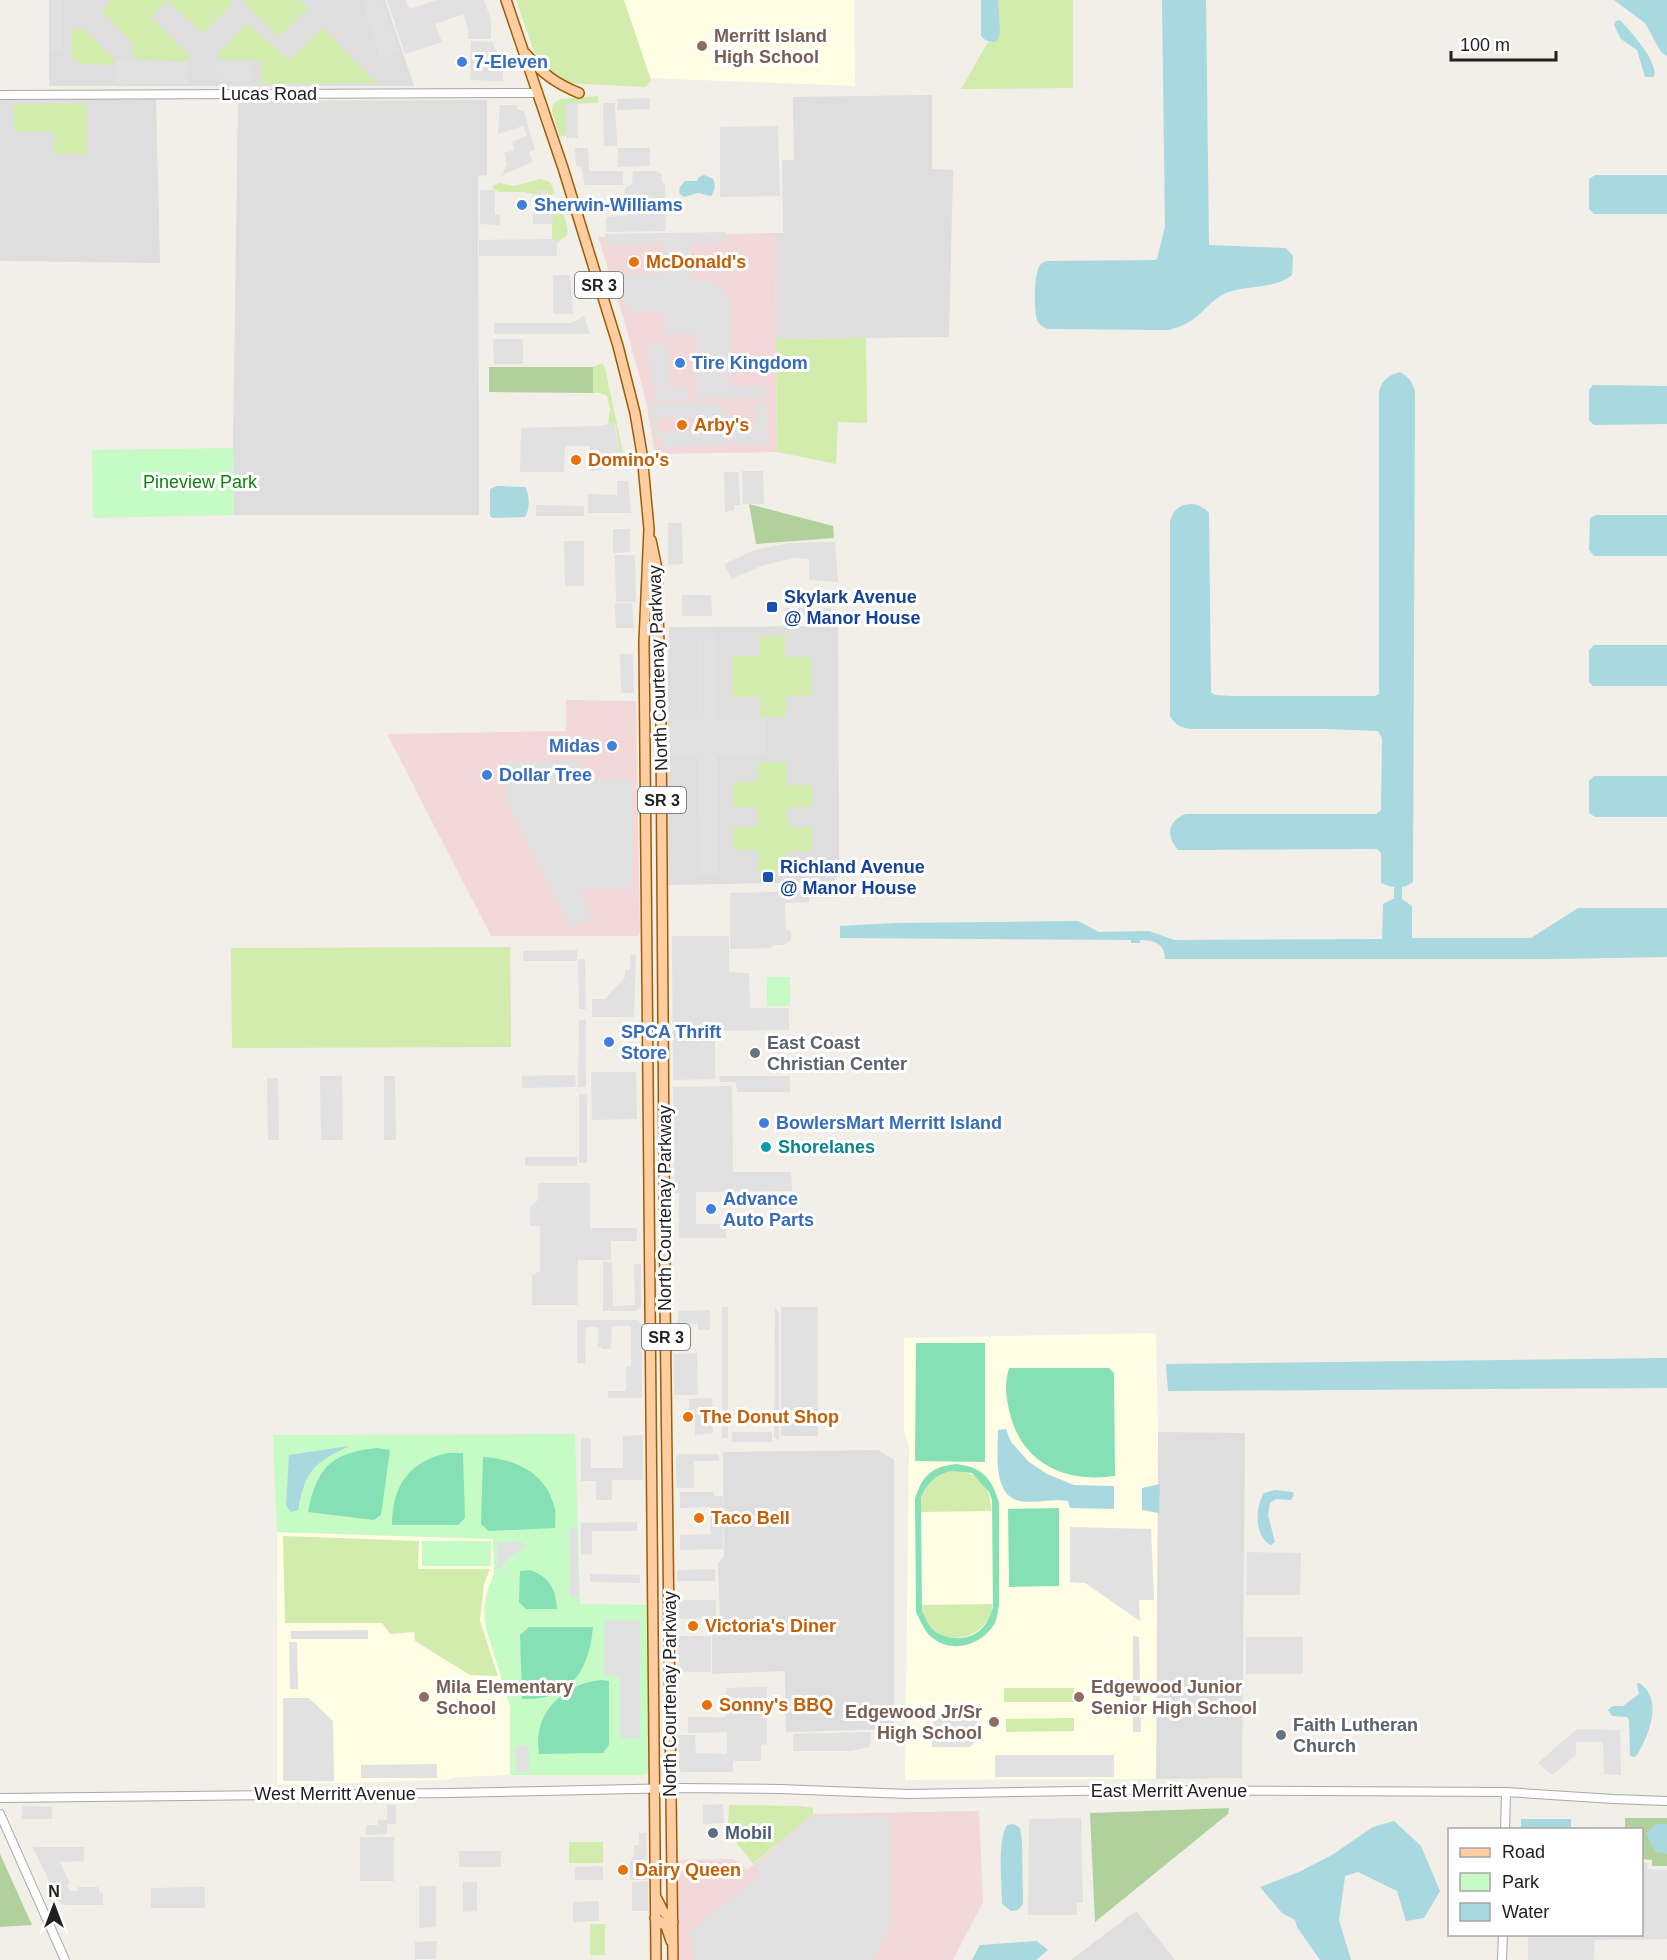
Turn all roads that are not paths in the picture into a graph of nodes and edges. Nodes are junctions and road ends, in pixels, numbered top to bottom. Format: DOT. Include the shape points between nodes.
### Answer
graph roads {
  1 [pos="506,0"];
  2 [pos="523,50"];
  3 [pos="538,93"];
  4 [pos="579,93"];
  5 [pos="0,95"];
  6 [pos="649,529"];
  7 [pos="654,1788"];
  8 [pos="670,1788"];
  9 [pos="1506,1792"];
  10 [pos="0,1798"];
  11 [pos="18,1798"];
  12 [pos="1667,1801"];
  13 [pos="0,1815"];
  14 [pos="1505,1828"];
  15 [pos="655,1894"];
  16 [pos="655,1918"];
  17 [pos="673,1922"];
  18 [pos="1503,1936"];
  19 [pos="673,1946"];
  20 [pos="64,1960"];
  21 [pos="656,1960"];
  22 [pos="673,1960"];
  23 [pos="1502,1960"];
  1 -- 2 [label="main road, North Courtenay Parkway / SR 3"];
  2 -- 3 [label="main road, North Courtenay Parkway / SR 3"];
  2 -- 4 [label="main road" via="542,73"];
  3 -- 5 [label="street, Lucas Road"];
  3 -- 6 [label="main road, North Courtenay Parkway / SR 3" via="629,387 642,453"];
  6 -- 7 [label="main road, North Courtenay Parkway / SR 3" via="644,642"];
  6 -- 8 [label="main road, North Courtenay Parkway / SR 3" via="657,569 661,714"];
  7 -- 8 [label="street, West Merritt Avenue"];
  7 -- 11 [label="street, West Merritt Avenue"];
  7 -- 15 [label="main road, North Courtenay Parkway / SR 3"];
  8 -- 9 [label="street, East Merritt Avenue" via="908,1794 1133,1790"];
  8 -- 17 [label="main road, North Courtenay Parkway / SR 3"];
  9 -- 12 [label="street, East Merritt Avenue"];
  9 -- 14 [label="street"];
  10 -- 11 [label="street, West Merritt Avenue"];
  11 -- 13 [label="street" via="4,1805"];
  13 -- 20 [label="street"];
  15 -- 16 [label="main road, North Courtenay Parkway / SR 3"];
  15 -- 17 [label="main road"];
  16 -- 19 [label="main road" via="666,1926"];
  16 -- 21 [label="main road, North Courtenay Parkway / SR 3"];
  17 -- 19 [label="main road, North Courtenay Parkway / SR 3"];
  18 -- 23 [label="street"];
  19 -- 22 [label="main road, North Courtenay Parkway / SR 3"];
}
